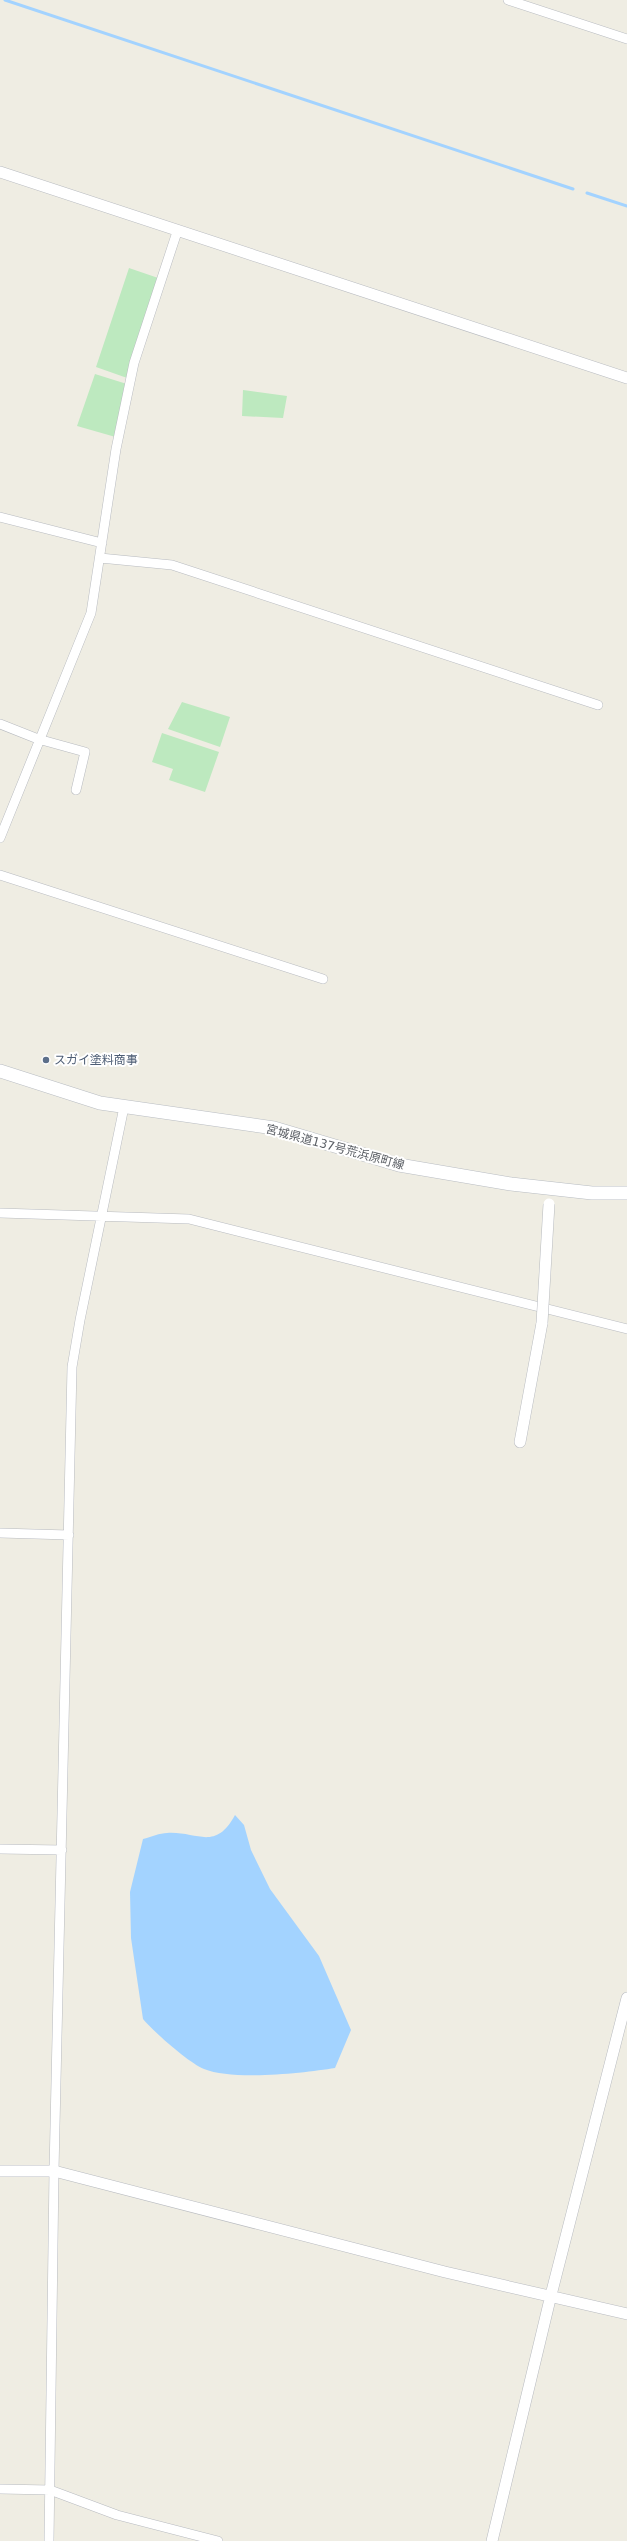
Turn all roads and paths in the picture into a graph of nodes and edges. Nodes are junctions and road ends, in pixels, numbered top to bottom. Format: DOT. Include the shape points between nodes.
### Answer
graph roads {
  1 [pos="508,0"];
  2 [pos="627,39"];
  3 [pos="0,172"];
  4 [pos="177,232"];
  5 [pos="627,378"];
  6 [pos="0,517"];
  7 [pos="102,543"];
  8 [pos="100,558"];
  9 [pos="598,705"];
  10 [pos="0,724"];
  11 [pos="38,739"];
  12 [pos="76,790"];
  13 [pos="0,838"];
  14 [pos="0,875"];
  15 [pos="323,979"];
  16 [pos="0,1071"];
  17 [pos="124,1107"];
  18 [pos="550,1188"];
  19 [pos="627,1192"];
  20 [pos="0,1213"];
  21 [pos="102,1215"];
  22 [pos="627,1329"];
  23 [pos="520,1442"];
  24 [pos="0,1533"];
  25 [pos="69,1535"];
  26 [pos="0,1849"];
  27 [pos="62,1850"];
  28 [pos="627,1998"];
  29 [pos="0,2171"];
  30 [pos="54,2171"];
  31 [pos="551,2295"];
  32 [pos="627,2314"];
  33 [pos="0,2489"];
  34 [pos="50,2490"];
  35 [pos="49,2541"];
  36 [pos="218,2541"];
  37 [pos="492,2541"];
  1 -- 2 [label="street"];
  3 -- 4 [label="street"];
  4 -- 5 [label="street"];
  4 -- 7 [label="street" via="134,363 116,449"];
  6 -- 7 [label="street"];
  7 -- 8 [label="street"];
  8 -- 9 [label="street" via="172,565"];
  8 -- 11 [label="street" via="95,595 84,633"];
  10 -- 11 [label="street"];
  11 -- 12 [label="street" via="85,752"];
  11 -- 13 [label="street"];
  14 -- 15 [label="street"];
  16 -- 17 [label="main road, 宮城県道137号荒浜原町線" via="100,1103"];
  17 -- 18 [label="main road, 宮城県道137号荒浜原町線" via="274,1128 399,1165"];
  17 -- 21 [label="street"];
  18 -- 19 [label="main road, 宮城県道137号荒浜原町線" via="592,1193"];
  18 -- 23 [label="street, bridge" via="542,1323"];
  20 -- 21 [label="street"];
  21 -- 22 [label="street" via="189,1219"];
  21 -- 25 [label="street" via="72,1367"];
  24 -- 25 [label="street"];
  25 -- 27 [label="street"];
  26 -- 27 [label="street"];
  27 -- 30 [label="street"];
  28 -- 31 [label="street"];
  29 -- 30 [label="street"];
  30 -- 31 [label="street" via="445,2272"];
  30 -- 34 [label="street"];
  31 -- 32 [label="street"];
  31 -- 37 [label="street"];
  33 -- 34 [label="street"];
  34 -- 35 [label="street"];
  34 -- 36 [label="street" via="117,2515"];
}
